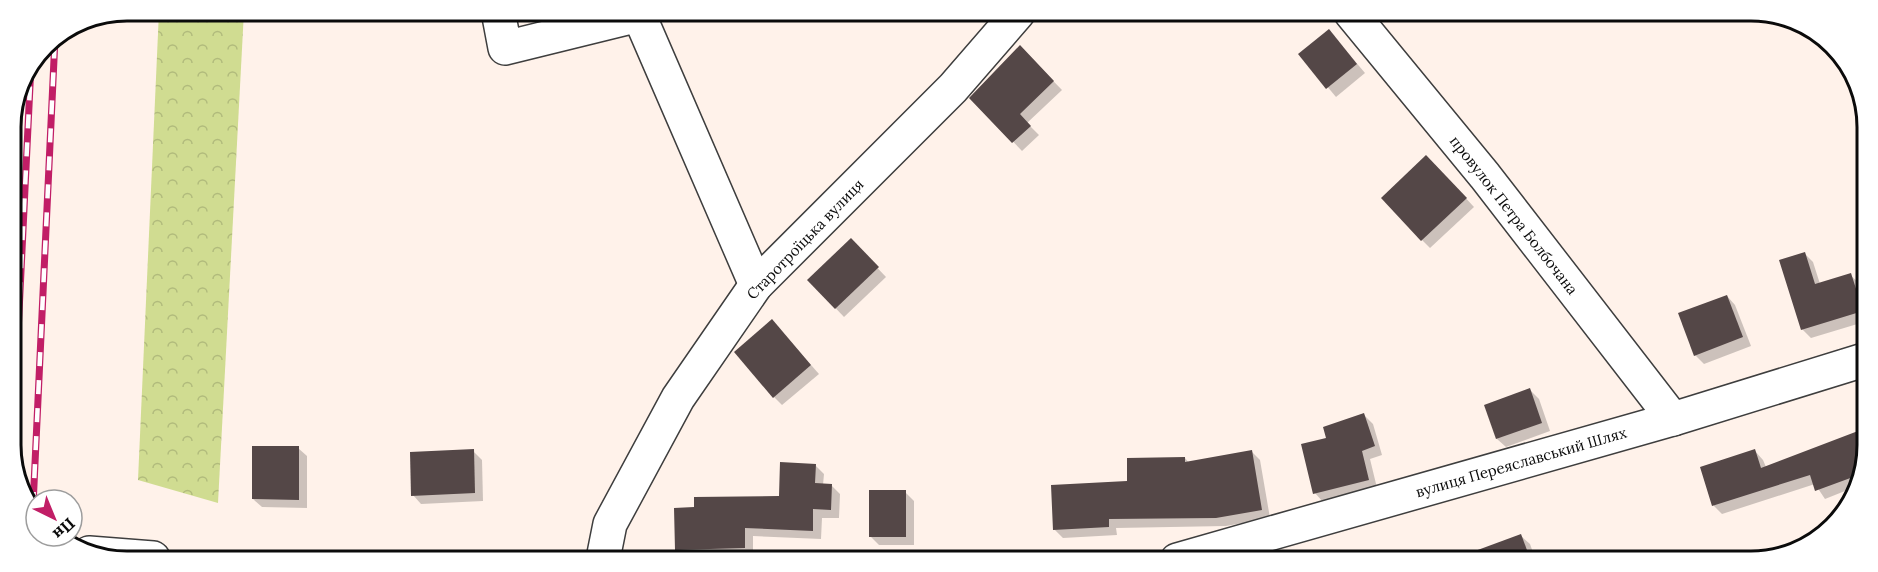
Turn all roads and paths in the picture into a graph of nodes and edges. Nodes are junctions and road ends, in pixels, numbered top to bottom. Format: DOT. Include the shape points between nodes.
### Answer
graph roads {
  1 [pos="500,21"];
  2 [pos="615,21"];
  3 [pos="642,21"];
  4 [pos="1011,21"];
  5 [pos="1358,21"];
  6 [pos="756,285"];
  7 [pos="1857,362"];
  8 [pos="1673,419"];
  9 [pos="605,551"];
  10 [pos="1209,551"];
  1 -- 2 [label="street" via="505,48"];
  3 -- 6 [label="street"];
  4 -- 6 [label="street, Старотроїцька вулиця" via="953,88"];
  5 -- 8 [label="street, провулок Петра Болбочана" via="1485,176"];
  6 -- 9 [label="street, Старотроїцька вулиця" via="678,399 610,524"];
  7 -- 8 [label="street, вулиця Переяславський Шлях"];
  8 -- 10 [label="street, вулиця Переяславський Шлях"];
}
